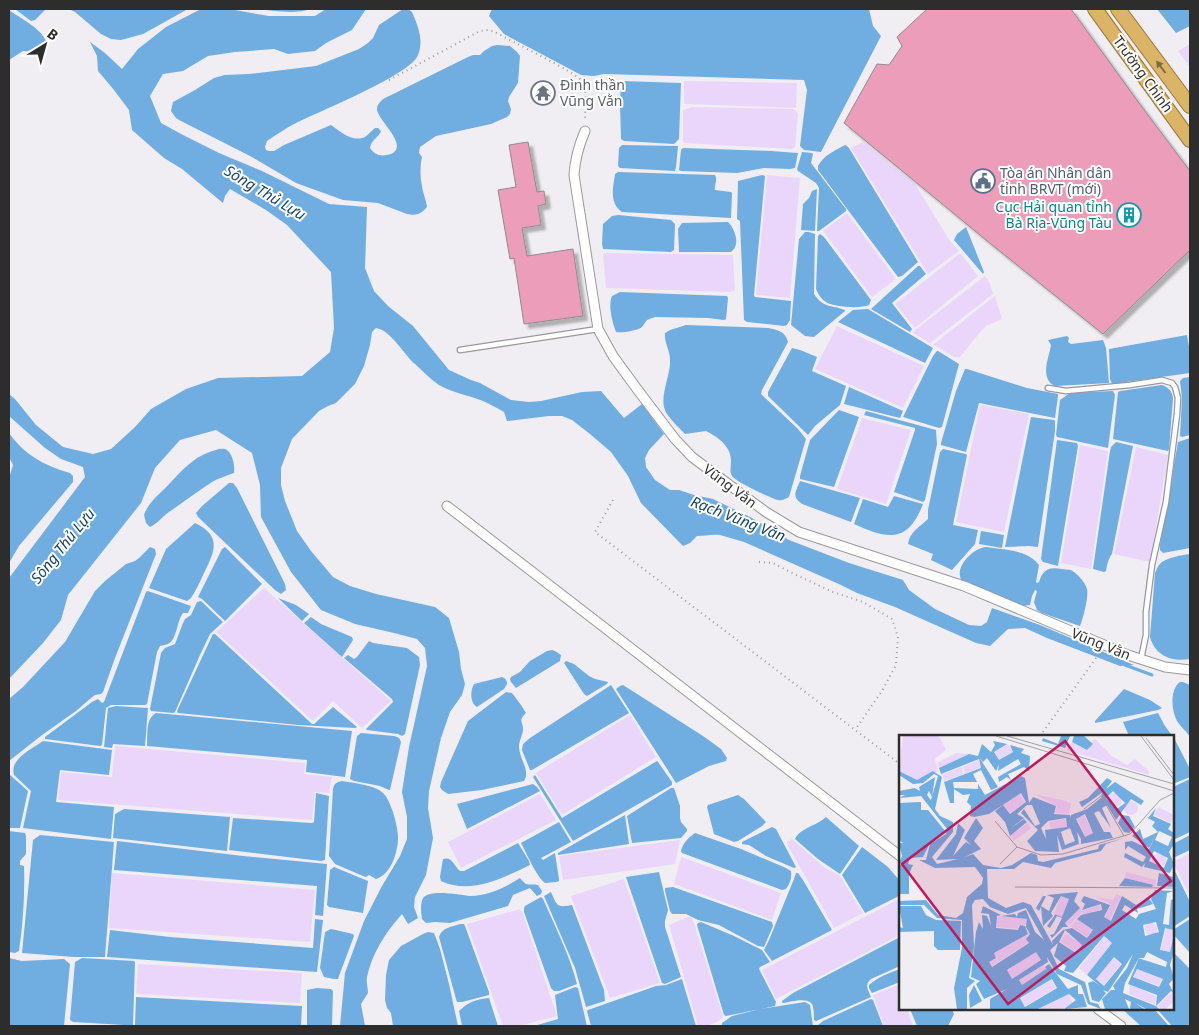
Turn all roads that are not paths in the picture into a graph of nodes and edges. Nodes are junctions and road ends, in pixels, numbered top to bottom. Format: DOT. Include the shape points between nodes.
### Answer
graph roads {
  1 [pos="1095,9"];
  2 [pos="1118,9"];
  3 [pos="1190,106"];
  4 [pos="584,130"];
  5 [pos="1190,140"];
  6 [pos="598,329"];
  7 [pos="460,350"];
  8 [pos="1048,388"];
  9 [pos="447,506"];
  10 [pos="1141,660"];
  11 [pos="1190,670"];
  12 [pos="899,855"];
  13 [pos="1099,1010"];
  14 [pos="1121,1026"];
  1 -- 5 [label="highway, Trường Chinh"];
  3 -- 2 [label="highway, Trường Chinh, one-way"];
  4 -- 6 [label="street, Vũng Vằn" via="574,175"];
  6 -- 7 [label="lane"];
  6 -- 10 [label="street, Vũng Vằn" via="613,356 683,448 788,526 964,586"];
  8 -- 10 [label="lane" via="1066,391 1162,380 1172,384 1178,398 1166,502 1152,565"];
  9 -- 12 [label="street"];
  10 -- 11 [label="street, Vũng Vằn" via="1165,668"];
  13 -- 14 [label="street"];
}
